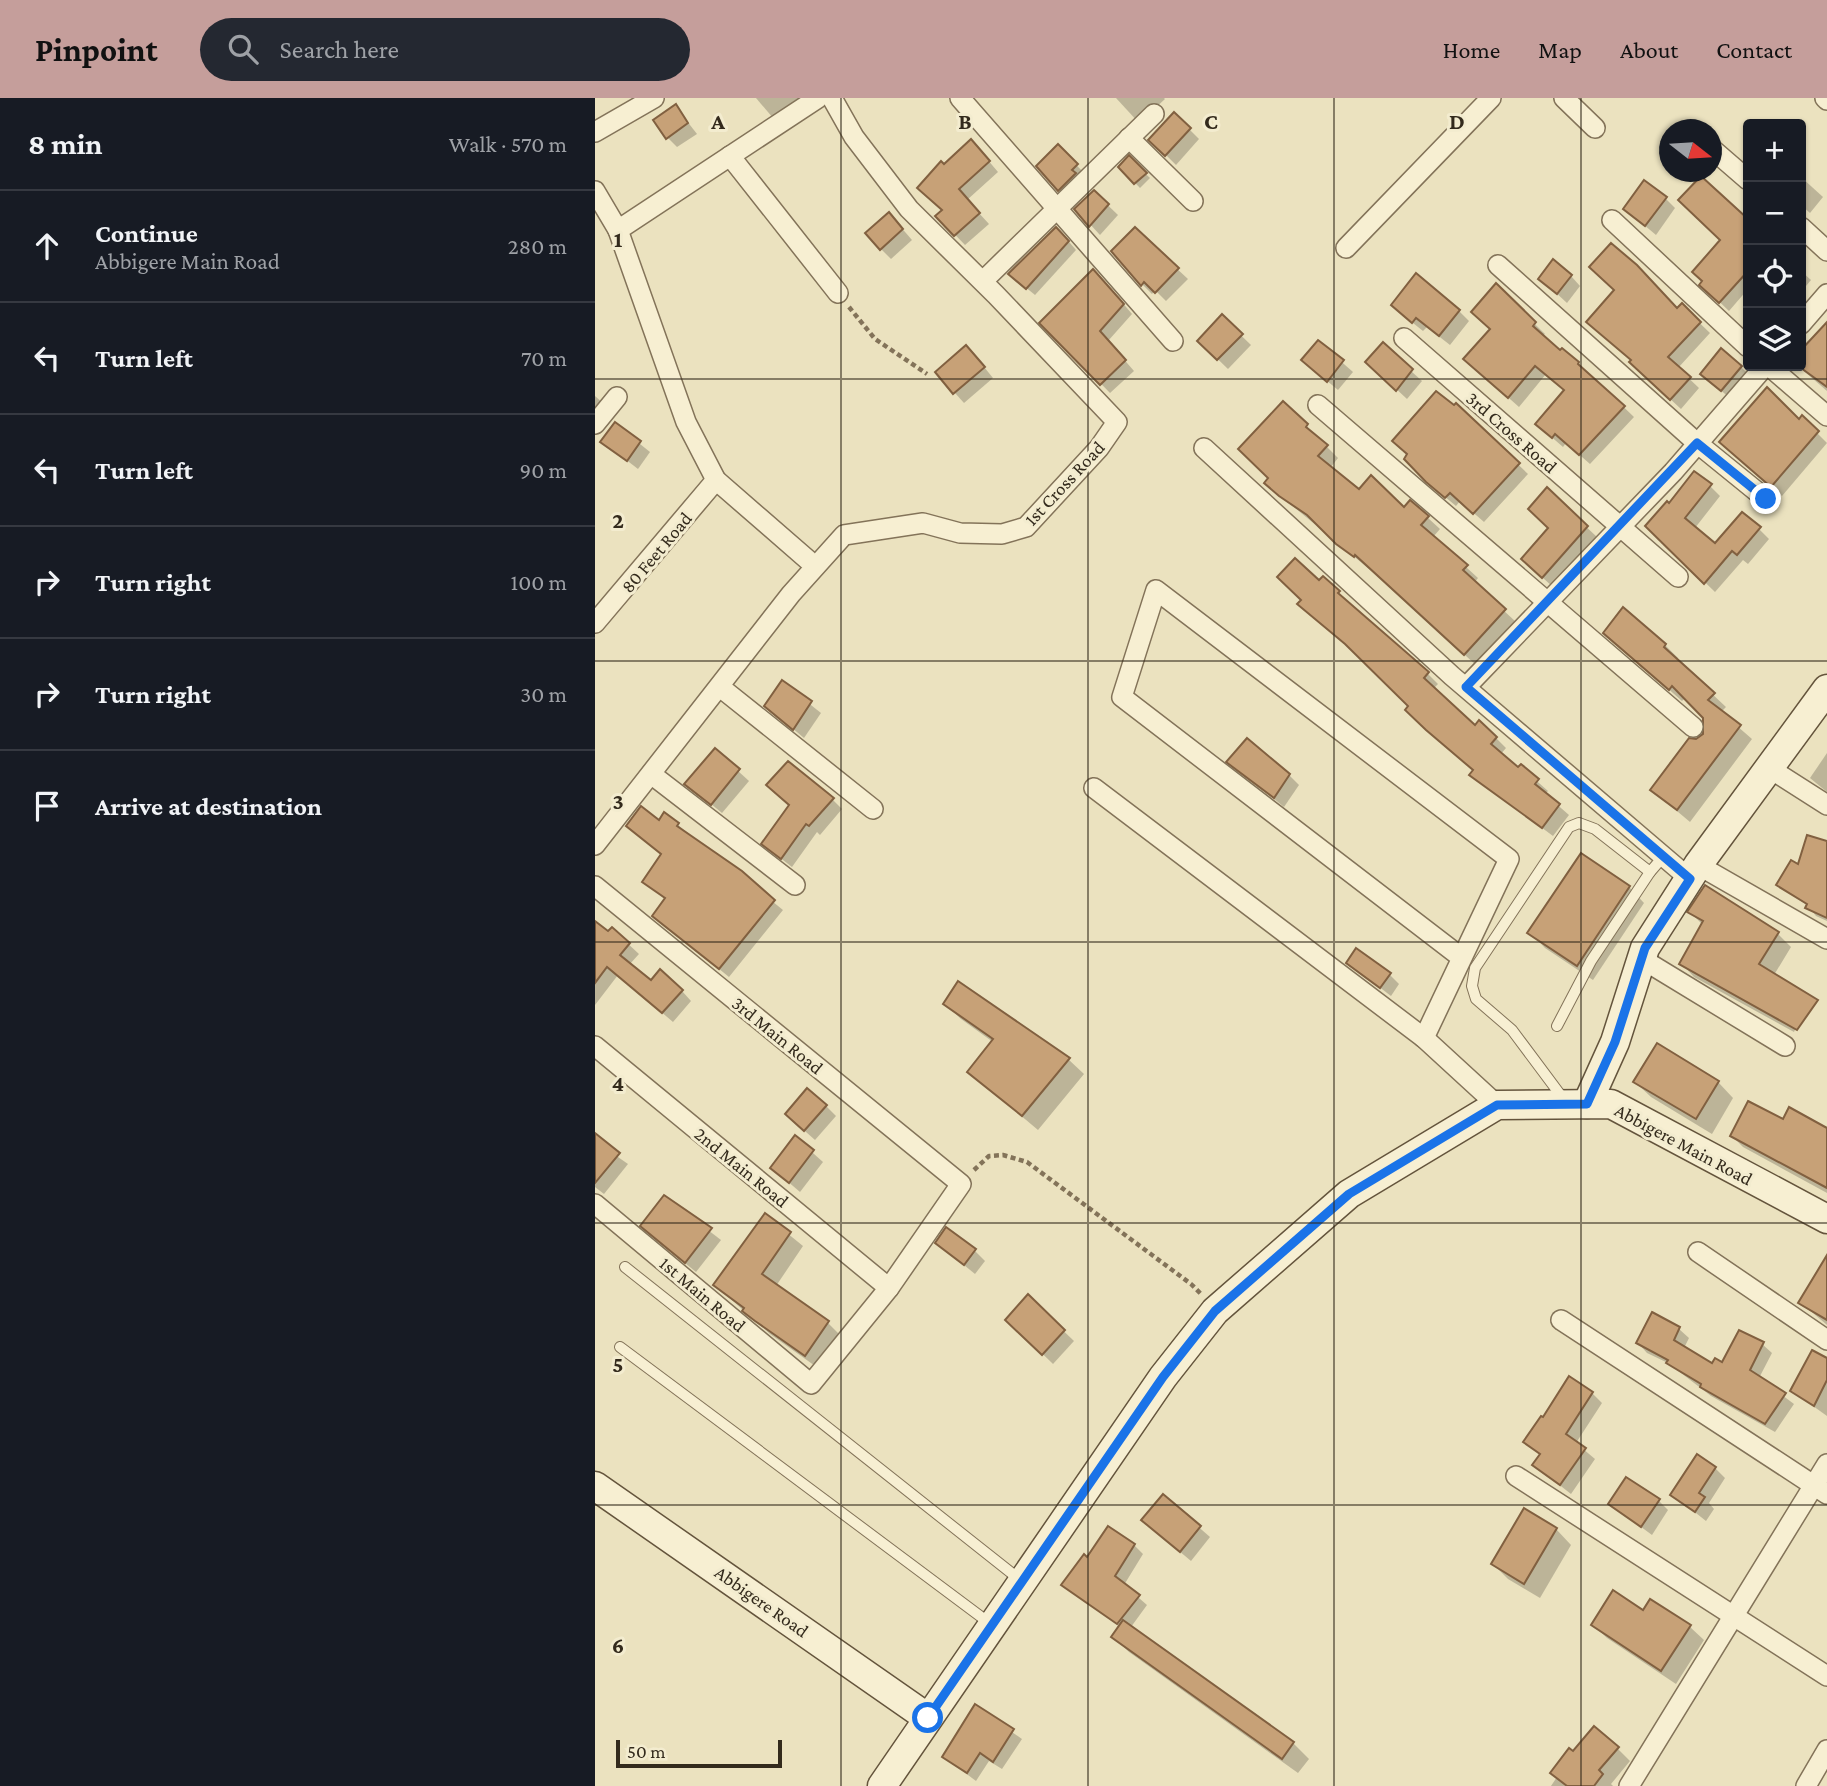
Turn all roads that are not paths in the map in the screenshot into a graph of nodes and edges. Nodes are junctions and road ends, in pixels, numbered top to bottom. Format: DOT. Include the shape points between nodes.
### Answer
graph roads {
  1 [pos="654,98"];
  2 [pos="818,98"];
  3 [pos="832,98"];
  4 [pos="960,98"];
  5 [pos="1491,98"];
  6 [pos="1564,98"];
  7 [pos="1154,114"];
  8 [pos="1595,128"];
  9 [pos="595,132"];
  10 [pos="1129,138"];
  11 [pos="730,156"];
  12 [pos="1722,158"];
  13 [pos="1743,176"];
  14 [pos="595,191"];
  15 [pos="1193,201"];
  16 [pos="1055,208"];
  17 [pos="1612,220"];
  18 [pos="618,230"];
  19 [pos="1806,232"];
  20 [pos="1346,248"];
  21 [pos="1827,251"];
  22 [pos="1498,265"];
  23 [pos="983,281"];
  24 [pos="838,293"];
  25 [pos="1827,294"];
  26 [pos="1806,318"];
  27 [pos="1404,338"];
  28 [pos="1173,341"];
  29 [pos="1743,342"];
  30 [pos="1762,371"];
  31 [pos="1773,371"];
  32 [pos="617,397"];
  33 [pos="1318,405"];
  34 [pos="1827,416"];
  35 [pos="595,424"];
  36 [pos="1697,443"];
  37 [pos="1204,448"];
  38 [pos="716,480"];
  39 [pos="1766,499"];
  40 [pos="1621,526"];
  41 [pos="808,560"];
  42 [pos="1678,577"];
  43 [pos="1546,603"];
  44 [pos="595,623"];
  45 [pos="720,687"];
  46 [pos="1466,687"];
  47 [pos="1827,689"];
  48 [pos="1693,727"];
  49 [pos="1769,768"];
  50 [pos="651,774"];
  51 [pos="1094,788"];
  52 [pos="1827,806"];
  53 [pos="873,809"];
  54 [pos="595,845"];
  55 [pos="1663,857"];
  56 [pos="1650,872"];
  57 [pos="1694,872"];
  58 [pos="795,885"];
  59 [pos="595,886"];
  60 [pos="1827,939"];
  61 [pos="1462,958"];
  62 [pos="1641,958"];
  63 [pos="1557,1026"];
  64 [pos="1423,1038"];
  65 [pos="595,1046"];
  66 [pos="1785,1046"];
  67 [pos="1577,1104"];
  68 [pos="1497,1105"];
  69 [pos="595,1204"];
  70 [pos="1827,1219"];
  71 [pos="1698,1252"];
  72 [pos="625,1267"];
  73 [pos="889,1288"];
  74 [pos="1561,1320"];
  75 [pos="1827,1340"];
  76 [pos="620,1347"];
  77 [pos="1827,1464"];
  78 [pos="1516,1476"];
  79 [pos="595,1486"];
  80 [pos="1821,1490"];
  81 [pos="1023,1581"];
  82 [pos="1732,1615"];
  83 [pos="992,1626"];
  84 [pos="1827,1676"];
  85 [pos="928,1718"];
  86 [pos="1827,1750"];
  87 [pos="882,1786"];
  88 [pos="1629,1786"];
  89 [pos="1806,1786"];
  1 -- 9 [label="street"];
  2 -- 11 [label="street"];
  3 -- 23 [label="street, 1st Cross Road" via="909,209"];
  4 -- 16 [label="street"];
  5 -- 20 [label="street"];
  6 -- 8 [label="street"];
  7 -- 10 [label="street"];
  10 -- 15 [label="street"];
  10 -- 16 [label="street"];
  11 -- 18 [label="street"];
  11 -- 24 [label="street"];
  12 -- 13 [label="street"];
  14 -- 18 [label="street"];
  16 -- 23 [label="street"];
  16 -- 28 [label="street"];
  17 -- 29 [label="street"];
  18 -- 38 [label="street" via="686,422"];
  19 -- 21 [label="street"];
  22 -- 36 [label="street"];
  23 -- 45 [label="street, 1st Cross Road" via="1117,422 1026,527 1002,534 971,533 923,523 844,535 791,594"];
  25 -- 26 [label="street"];
  27 -- 40 [label="street, 3rd Cross Road"];
  30 -- 36 [label="street"];
  31 -- 34 [label="street"];
  32 -- 35 [label="street"];
  33 -- 43 [label="street"];
  36 -- 39 [label="street"];
  36 -- 40 [label="street"];
  37 -- 46 [label="street"];
  38 -- 41 [label="street"];
  38 -- 44 [label="street, 80 Feet Road"];
  40 -- 42 [label="street, 3rd Cross Road"];
  40 -- 43 [label="street"];
  43 -- 46 [label="street"];
  43 -- 48 [label="street"];
  45 -- 50 [label="street, 1st Cross Road"];
  45 -- 53 [label="street"];
  46 -- 55 [label="street"];
  47 -- 49 [label="main road"];
  49 -- 52 [label="street"];
  49 -- 57 [label="main road"];
  50 -- 54 [label="street, 1st Cross Road"];
  50 -- 58 [label="street"];
  51 -- 64 [label="street"];
  55 -- 56 [label="lane"];
  55 -- 57 [label="street"];
  56 -- 63 [label="lane" via="1591,961"];
  56 -- 67 [label="lane" via="1595,829 1579,823 1569,827 1475,968 1475,999 1512,1030"];
  57 -- 60 [label="street"];
  57 -- 62 [label="main road"];
  59 -- 73 [label="street, 3rd Main Road" via="961,1184"];
  61 -- 61 [label="street" via="1509,859 1156,590 1122,697"];
  61 -- 64 [label="street"];
  62 -- 66 [label="street"];
  62 -- 67 [label="main road" via="1615,1042"];
  64 -- 68 [label="street"];
  65 -- 73 [label="street, 2nd Main Road"];
  67 -- 68 [label="main road, Abbigere Main Road"];
  67 -- 70 [label="main road, Abbigere Main Road" via="1611,1104"];
  68 -- 81 [label="main road" via="1349,1194 1215,1311 1163,1377"];
  69 -- 73 [label="street, 1st Main Road" via="811,1384"];
  71 -- 75 [label="street"];
  72 -- 81 [label="lane"];
  74 -- 80 [label="street"];
  76 -- 83 [label="lane"];
  77 -- 80 [label="street"];
  78 -- 82 [label="street"];
  79 -- 85 [label="main road, Abbigere Road"];
  80 -- 82 [label="street"];
  81 -- 83 [label="main road"];
  82 -- 84 [label="street"];
  82 -- 88 [label="street"];
  83 -- 85 [label="main road"];
  85 -- 87 [label="main road"];
  86 -- 89 [label="street"];
}
